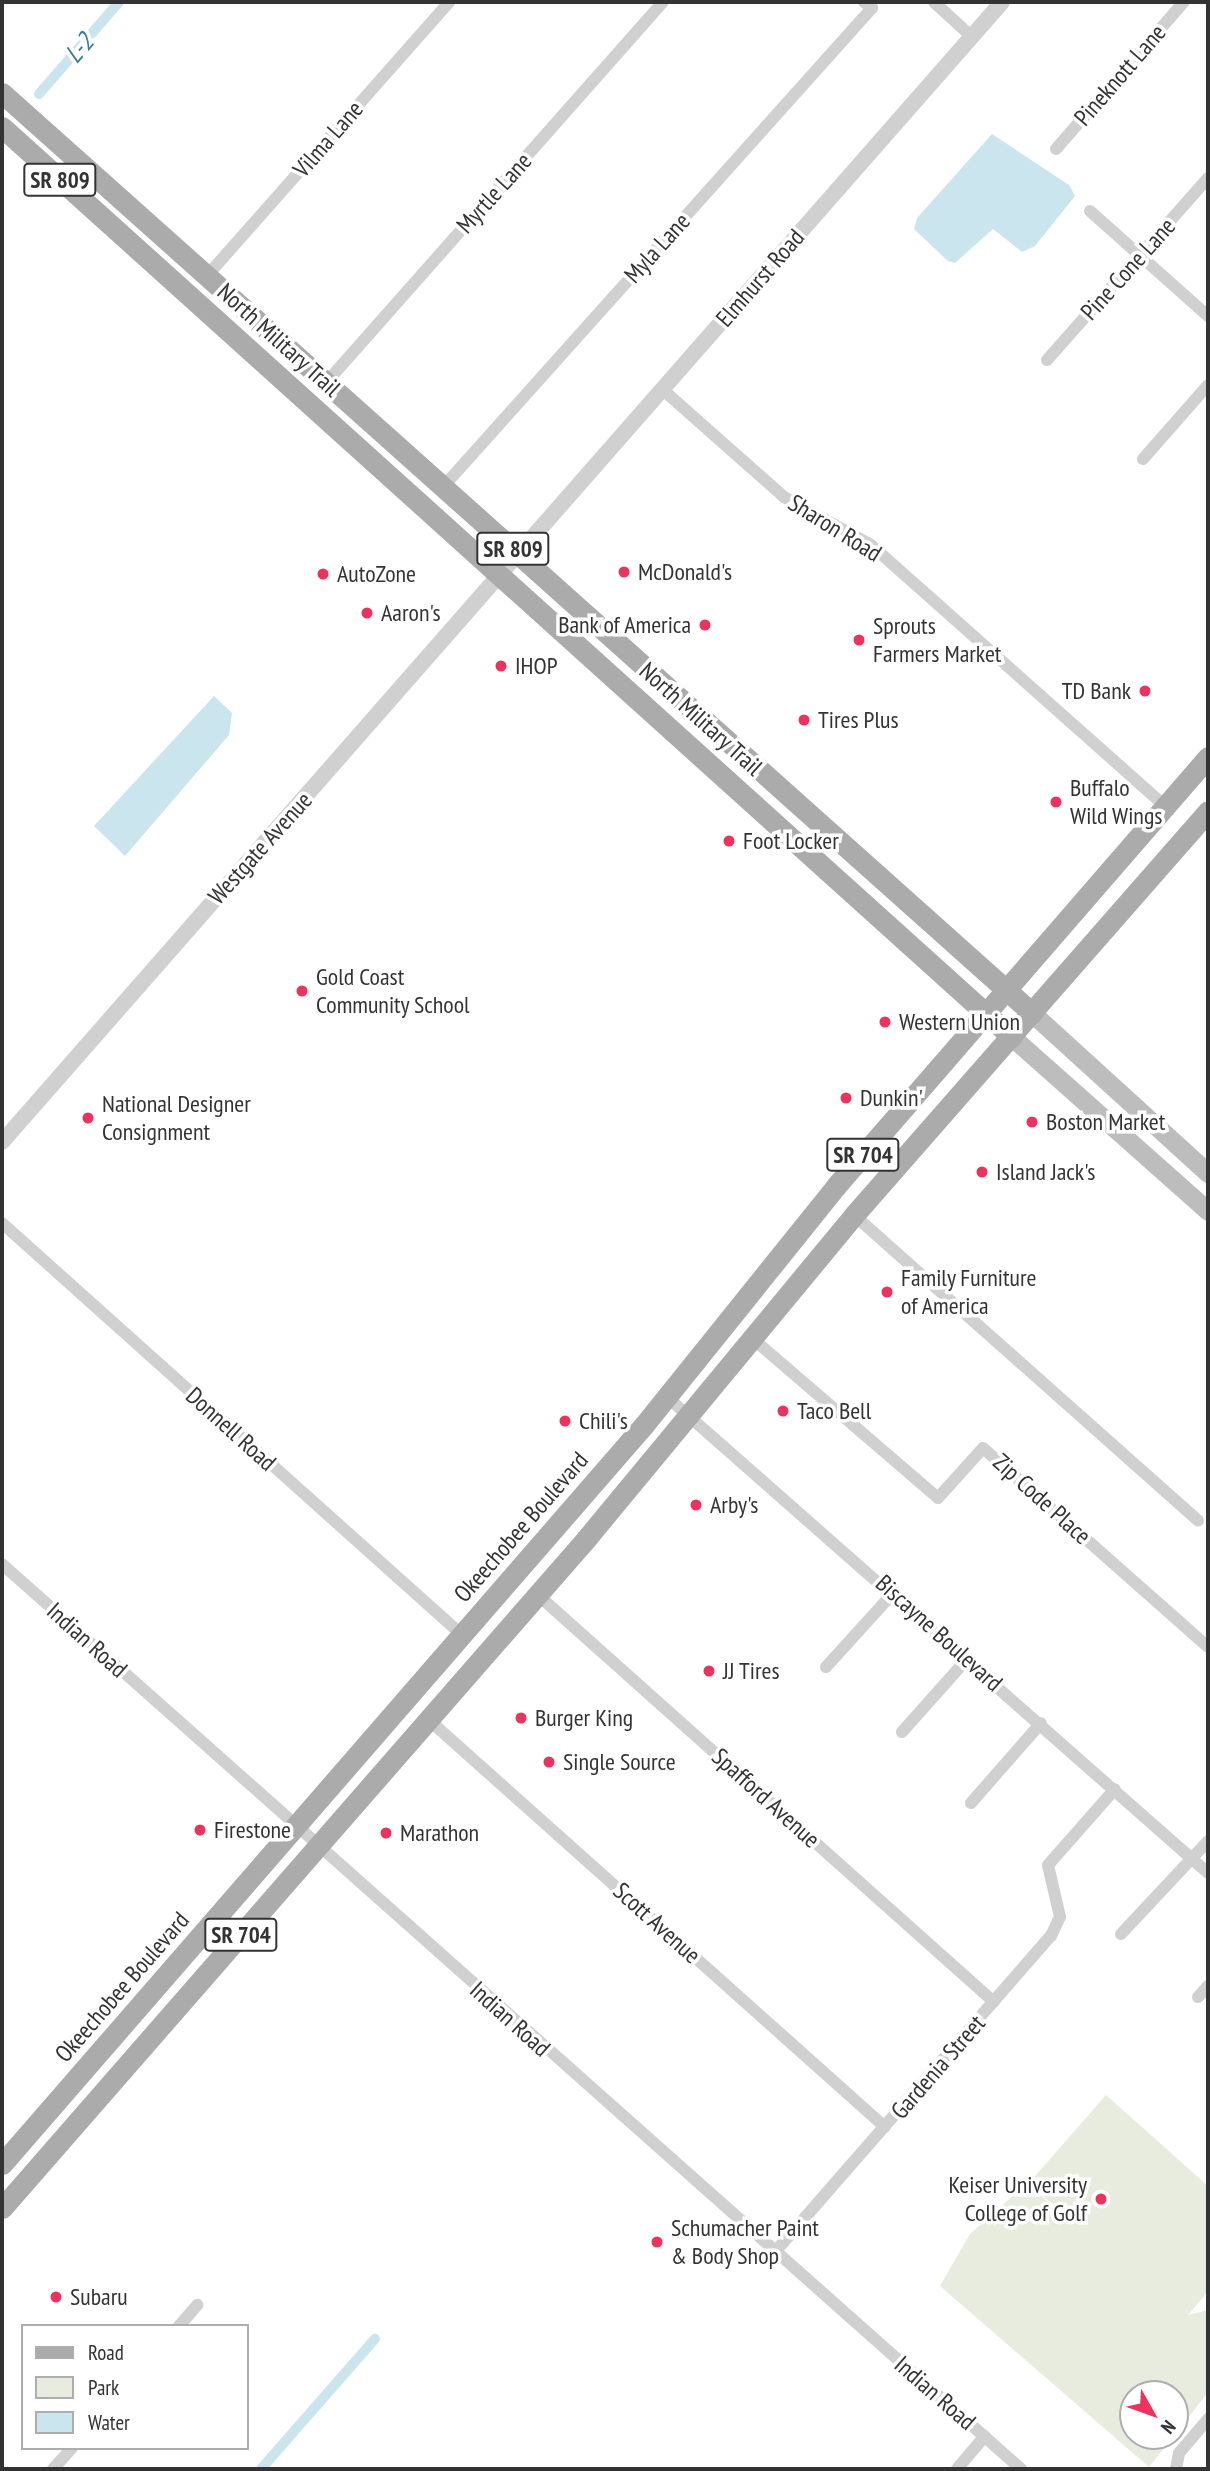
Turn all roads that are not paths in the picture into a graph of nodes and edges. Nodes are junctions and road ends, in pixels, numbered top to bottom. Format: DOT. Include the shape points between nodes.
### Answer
graph roads {
  1 [pos="449,2"];
  2 [pos="663,2"];
  3 [pos="934,2"];
  4 [pos="1002,2"];
  5 [pos="1184,2"];
  6 [pos="868,5"];
  7 [pos="971,36"];
  8 [pos="2,93"];
  9 [pos="2,127"];
  10 [pos="1056,149"];
  11 [pos="1208,178"];
  12 [pos="1090,211"];
  13 [pos="1140,256"];
  14 [pos="206,277"];
  15 [pos="170,278"];
  16 [pos="190,295"];
  17 [pos="232,300"];
  18 [pos="1208,316"];
  19 [pos="1048,360"];
  20 [pos="325,384"];
  21 [pos="1208,385"];
  22 [pos="662,389"];
  23 [pos="1143,459"];
  24 [pos="443,487"];
  25 [pos="519,554"];
  26 [pos="501,575"];
  27 [pos="681,736"];
  28 [pos="1208,757"];
  29 [pos="1208,790"];
  30 [pos="1165,806"];
  31 [pos="809,813"];
  32 [pos="1205,814"];
  33 [pos="1006,989"];
  34 [pos="985,1013"];
  35 [pos="1032,1013"];
  36 [pos="1012,1037"];
  37 [pos="2,1142"];
  38 [pos="1208,1173"];
  39 [pos="1208,1211"];
  40 [pos="855,1215"];
  41 [pos="2,1223"];
  42 [pos="752,1338"];
  43 [pos="667,1397"];
  44 [pos="690,1416"];
  45 [pos="1198,1520"];
  46 [pos="2,1564"];
  47 [pos="894,1592"];
  48 [pos="538,1595"];
  49 [pos="462,1635"];
  50 [pos="1208,1647"];
  51 [pos="968,1658"];
  52 [pos="826,1667"];
  53 [pos="429,1720"];
  54 [pos="1041,1724"];
  55 [pos="902,1732"];
  56 [pos="1115,1789"];
  57 [pos="971,1804"];
  58 [pos="296,1826"];
  59 [pos="1208,1841"];
  60 [pos="318,1847"];
  61 [pos="1193,1859"];
  62 [pos="1208,1873"];
  63 [pos="1121,1934"];
  64 [pos="1208,1986"];
  65 [pos="1198,1997"];
  66 [pos="147,2000"];
  67 [pos="994,2002"];
  68 [pos="101,2094"];
  69 [pos="885,2127"];
  70 [pos="2,2164"];
  71 [pos="2,2208"];
  72 [pos="774,2253"];
  73 [pos="197,2305"];
  74 [pos="181,2324"];
  75 [pos="1208,2419"];
  76 [pos="985,2436"];
  77 [pos="70,2450"];
  78 [pos="53,2469"];
  79 [pos="957,2469"];
  80 [pos="1021,2469"];
  81 [pos="1176,2469"];
  1 -- 14 [label="street, Vilma Lane"];
  2 -- 20 [label="street, Myrtle Lane"];
  3 -- 7 [label="street"];
  4 -- 7 [label="street, Elmhurst Road"];
  5 -- 10 [label="street, Pineknott Lane"];
  6 -- 24 [label="street, Myla Lane"];
  7 -- 22 [label="street, Elmhurst Road"];
  8 -- 14 [label="main road, North Military Trail / SR 809"];
  9 -- 15 [label="main road, North Military Trail / SR 809"];
  11 -- 13 [label="street, Pine Cone Lane"];
  12 -- 13 [label="street"];
  13 -- 18 [label="street"];
  13 -- 19 [label="street, Pine Cone Lane"];
  14 -- 15 [label="main road"];
  14 -- 17 [label="main road, North Military Trail / SR 809"];
  15 -- 16 [label="main road, North Military Trail / SR 809"];
  16 -- 17 [label="main road" via="208,292"];
  16 -- 26 [label="main road, North Military Trail / SR 809"];
  17 -- 20 [label="main road, North Military Trail / SR 809"];
  20 -- 24 [label="main road, North Military Trail / SR 809"];
  21 -- 23 [label="street"];
  22 -- 25 [label="street, Elmhurst Road"];
  22 -- 30 [label="street, Sharon Road" via="784,497 871,545"];
  24 -- 25 [label="main road, North Military Trail / SR 809"];
  25 -- 26 [label="street, Westgate Avenue"];
  25 -- 31 [label="main road, North Military Trail / SR 809"];
  26 -- 27 [label="main road, North Military Trail / SR 809"];
  26 -- 37 [label="street, Westgate Avenue"];
  27 -- 31 [label="main road" via="702,737 779,801"];
  27 -- 34 [label="main road, North Military Trail / SR 809"];
  28 -- 30 [label="main road, Okeechobee Boulevard / SR 704"];
  29 -- 32 [label="main road"];
  30 -- 33 [label="main road, Okeechobee Boulevard / SR 704"];
  31 -- 33 [label="main road, North Military Trail / SR 809"];
  32 -- 35 [label="main road, SR 704"];
  33 -- 34 [label="main road, Okeechobee Boulevard / SR 704"];
  33 -- 35 [label="main road, North Military Trail / SR 809"];
  34 -- 36 [label="main road, North Military Trail / SR 809"];
  34 -- 43 [label="main road, Okeechobee Boulevard / SR 704"];
  35 -- 36 [label="main road, SR 704"];
  35 -- 38 [label="main road, North Military Trail / SR 809"];
  36 -- 39 [label="main road, North Military Trail / SR 809"];
  36 -- 40 [label="main road, SR 704"];
  40 -- 42 [label="main road, SR 704"];
  40 -- 45 [label="street"];
  41 -- 49 [label="street, Donnell Road"];
  42 -- 44 [label="main road, SR 704"];
  42 -- 50 [label="street, Zip Code Place" via="938,1498 983,1448"];
  43 -- 44 [label="street, Biscayne Boulevard"];
  43 -- 49 [label="main road, Okeechobee Boulevard / SR 704"];
  44 -- 47 [label="street, Biscayne Boulevard"];
  44 -- 48 [label="main road, SR 704"];
  46 -- 58 [label="street, Indian Road"];
  47 -- 51 [label="street, Biscayne Boulevard"];
  47 -- 52 [label="street"];
  48 -- 53 [label="main road, SR 704"];
  48 -- 67 [label="street, Spafford Avenue"];
  49 -- 58 [label="main road, Okeechobee Boulevard / SR 704"];
  51 -- 54 [label="street, Biscayne Boulevard"];
  51 -- 55 [label="street"];
  53 -- 60 [label="main road, SR 704"];
  53 -- 69 [label="street, Scott Avenue"];
  54 -- 56 [label="street, Biscayne Boulevard"];
  54 -- 57 [label="street"];
  56 -- 61 [label="street, Biscayne Boulevard"];
  56 -- 67 [label="street, Gardenia Street" via="1048,1865 1058,1927"];
  58 -- 60 [label="street, Indian Road"];
  58 -- 66 [label="main road, Okeechobee Boulevard / SR 704"];
  59 -- 61 [label="street"];
  60 -- 68 [label="main road, SR 704"];
  60 -- 72 [label="street, Indian Road"];
  61 -- 62 [label="street, Biscayne Boulevard"];
  61 -- 63 [label="street"];
  64 -- 65 [label="street"];
  66 -- 68 [label="main road" via="139,2026 99,2080"];
  66 -- 70 [label="main road, Okeechobee Boulevard / SR 704"];
  67 -- 69 [label="street, Gardenia Street"];
  68 -- 71 [label="main road, SR 704"];
  69 -- 72 [label="street, Gardenia Street"];
  72 -- 76 [label="street, Indian Road"];
  73 -- 74 [label="street"];
  75 -- 81 [label="street" via="1179,2453"];
  76 -- 79 [label="street"];
  76 -- 80 [label="street, Indian Road"];
  77 -- 78 [label="street"];
}
